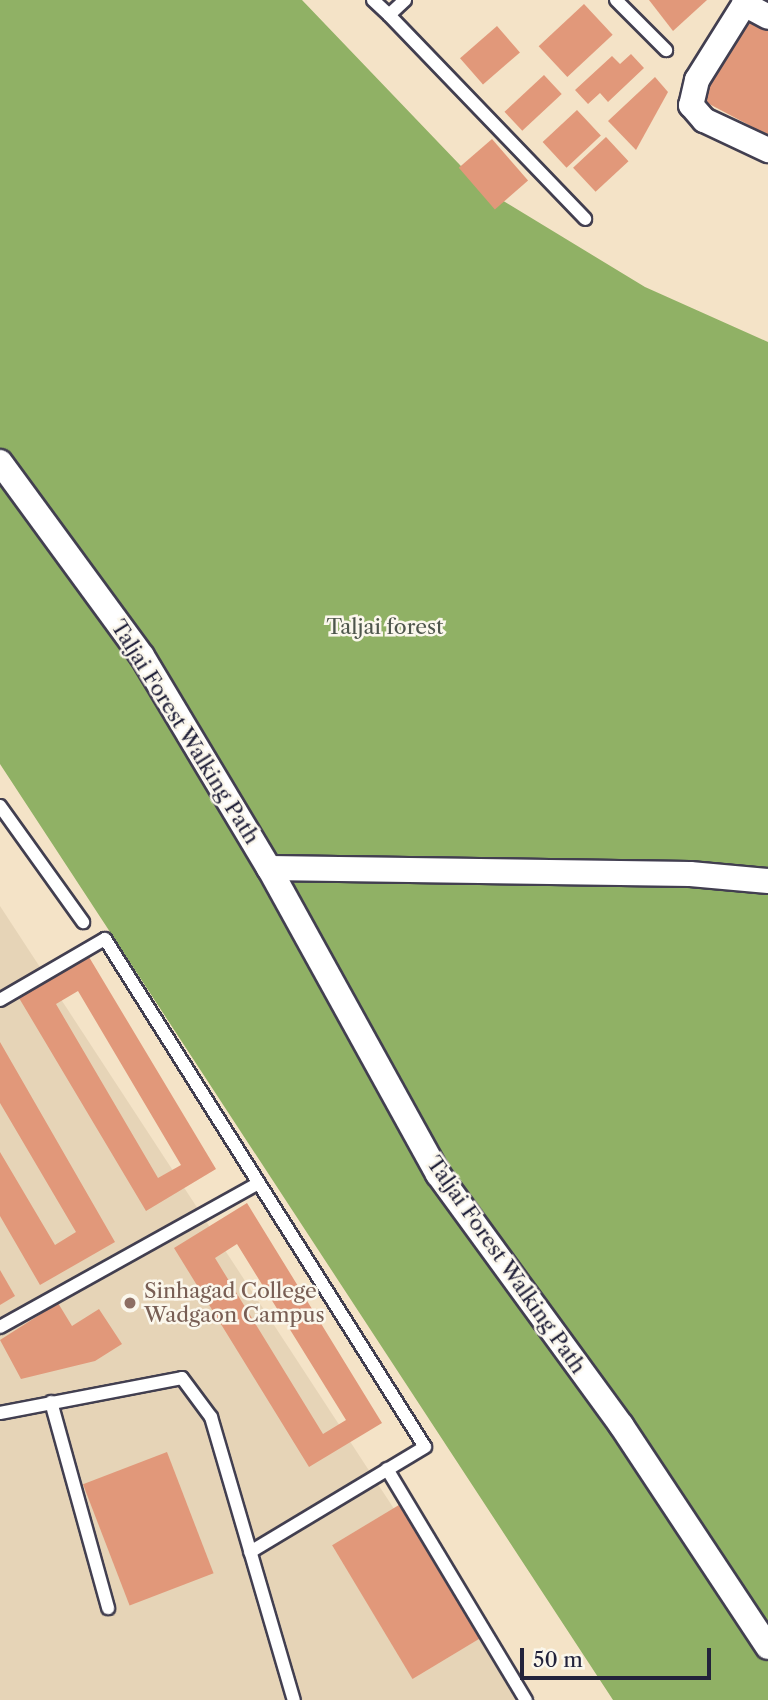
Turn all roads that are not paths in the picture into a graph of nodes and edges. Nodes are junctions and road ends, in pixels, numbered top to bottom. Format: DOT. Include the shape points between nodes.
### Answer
graph roads {
  1 [pos="373,0"];
  2 [pos="405,0"];
  3 [pos="616,0"];
  4 [pos="746,2"];
  5 [pos="389,15"];
  6 [pos="768,17"];
  7 [pos="666,50"];
  8 [pos="768,150"];
  9 [pos="585,219"];
  10 [pos="0,462"];
  11 [pos="0,806"];
  12 [pos="270,868"];
  13 [pos="768,881"];
  14 [pos="83,922"];
  15 [pos="0,1000"];
  16 [pos="259,1183"];
  17 [pos="0,1327"];
  18 [pos="51,1402"];
  19 [pos="0,1413"];
  20 [pos="387,1469"];
  21 [pos="250,1552"];
  22 [pos="108,1608"];
  23 [pos="768,1647"];
  24 [pos="294,1700"];
  25 [pos="526,1700"];
  1 -- 5 [label="lane"];
  2 -- 5 [label="lane"];
  3 -- 7 [label="lane"];
  4 -- 6 [label="street"];
  4 -- 8 [label="street" via="697,80 691,105 704,120"];
  5 -- 9 [label="lane"];
  10 -- 12 [label="street, Taljai Forest Walking Path" via="142,656"];
  11 -- 14 [label="lane"];
  12 -- 13 [label="street, Taljai Forest Walking Path" via="690,874"];
  12 -- 23 [label="street, Taljai Forest Walking Path" via="438,1174 621,1425"];
  15 -- 16 [label="lane" via="105,939"];
  16 -- 17 [label="lane"];
  16 -- 20 [label="lane" via="425,1447"];
  18 -- 19 [label="lane"];
  18 -- 21 [label="lane" via="182,1378 211,1417"];
  18 -- 22 [label="lane"];
  20 -- 21 [label="lane"];
  20 -- 25 [label="lane"];
  21 -- 24 [label="lane"];
}
